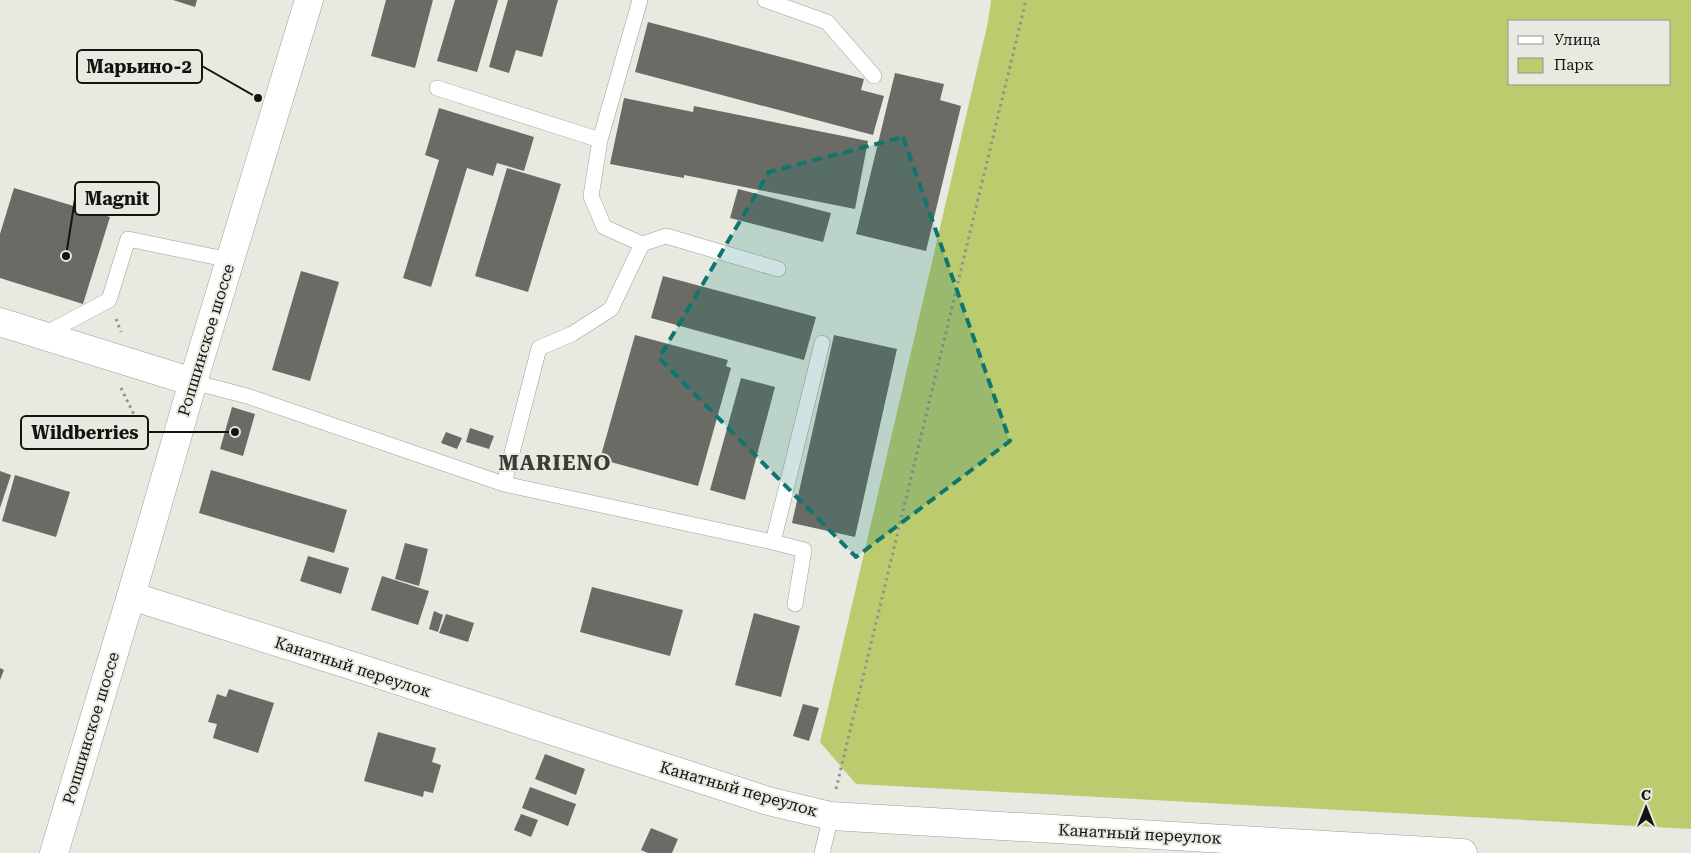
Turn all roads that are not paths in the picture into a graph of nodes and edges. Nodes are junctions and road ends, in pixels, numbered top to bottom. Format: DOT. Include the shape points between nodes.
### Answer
graph roads {
  1 [pos="309,0"];
  2 [pos="640,0"];
  3 [pos="765,0"];
  4 [pos="874,76"];
  5 [pos="437,88"];
  6 [pos="600,140"];
  7 [pos="642,244"];
  8 [pos="230,260"];
  9 [pos="778,269"];
  10 [pos="0,322"];
  11 [pos="42,336"];
  12 [pos="822,343"];
  13 [pos="193,382"];
  14 [pos="504,484"];
  15 [pos="773,542"];
  16 [pos="131,596"];
  17 [pos="795,604"];
  18 [pos="831,816"];
  19 [pos="54,853"];
  20 [pos="822,853"];
  21 [pos="1463,853"];
  1 -- 8 [label="street, Ропшинское шоссе"];
  2 -- 6 [label="lane"];
  3 -- 4 [label="lane" via="827,22"];
  5 -- 6 [label="lane"];
  6 -- 7 [label="lane" via="591,196 604,227"];
  7 -- 9 [label="lane" via="666,236"];
  7 -- 14 [label="lane" via="611,309 572,334 539,348"];
  8 -- 11 [label="lane" via="128,239 109,300"];
  8 -- 13 [label="street, Ропшинское шоссе"];
  10 -- 11 [label="street"];
  11 -- 13 [label="street"];
  12 -- 15 [label="lane"];
  13 -- 14 [label="lane" via="247,396"];
  13 -- 16 [label="street, Ропшинское шоссе"];
  14 -- 15 [label="lane"];
  15 -- 17 [label="lane" via="804,550"];
  16 -- 18 [label="street, Канатный переулок" via="768,801"];
  16 -- 19 [label="street, Ропшинское шоссе"];
  18 -- 20 [label="lane"];
  18 -- 21 [label="street, Канатный переулок"];
}
